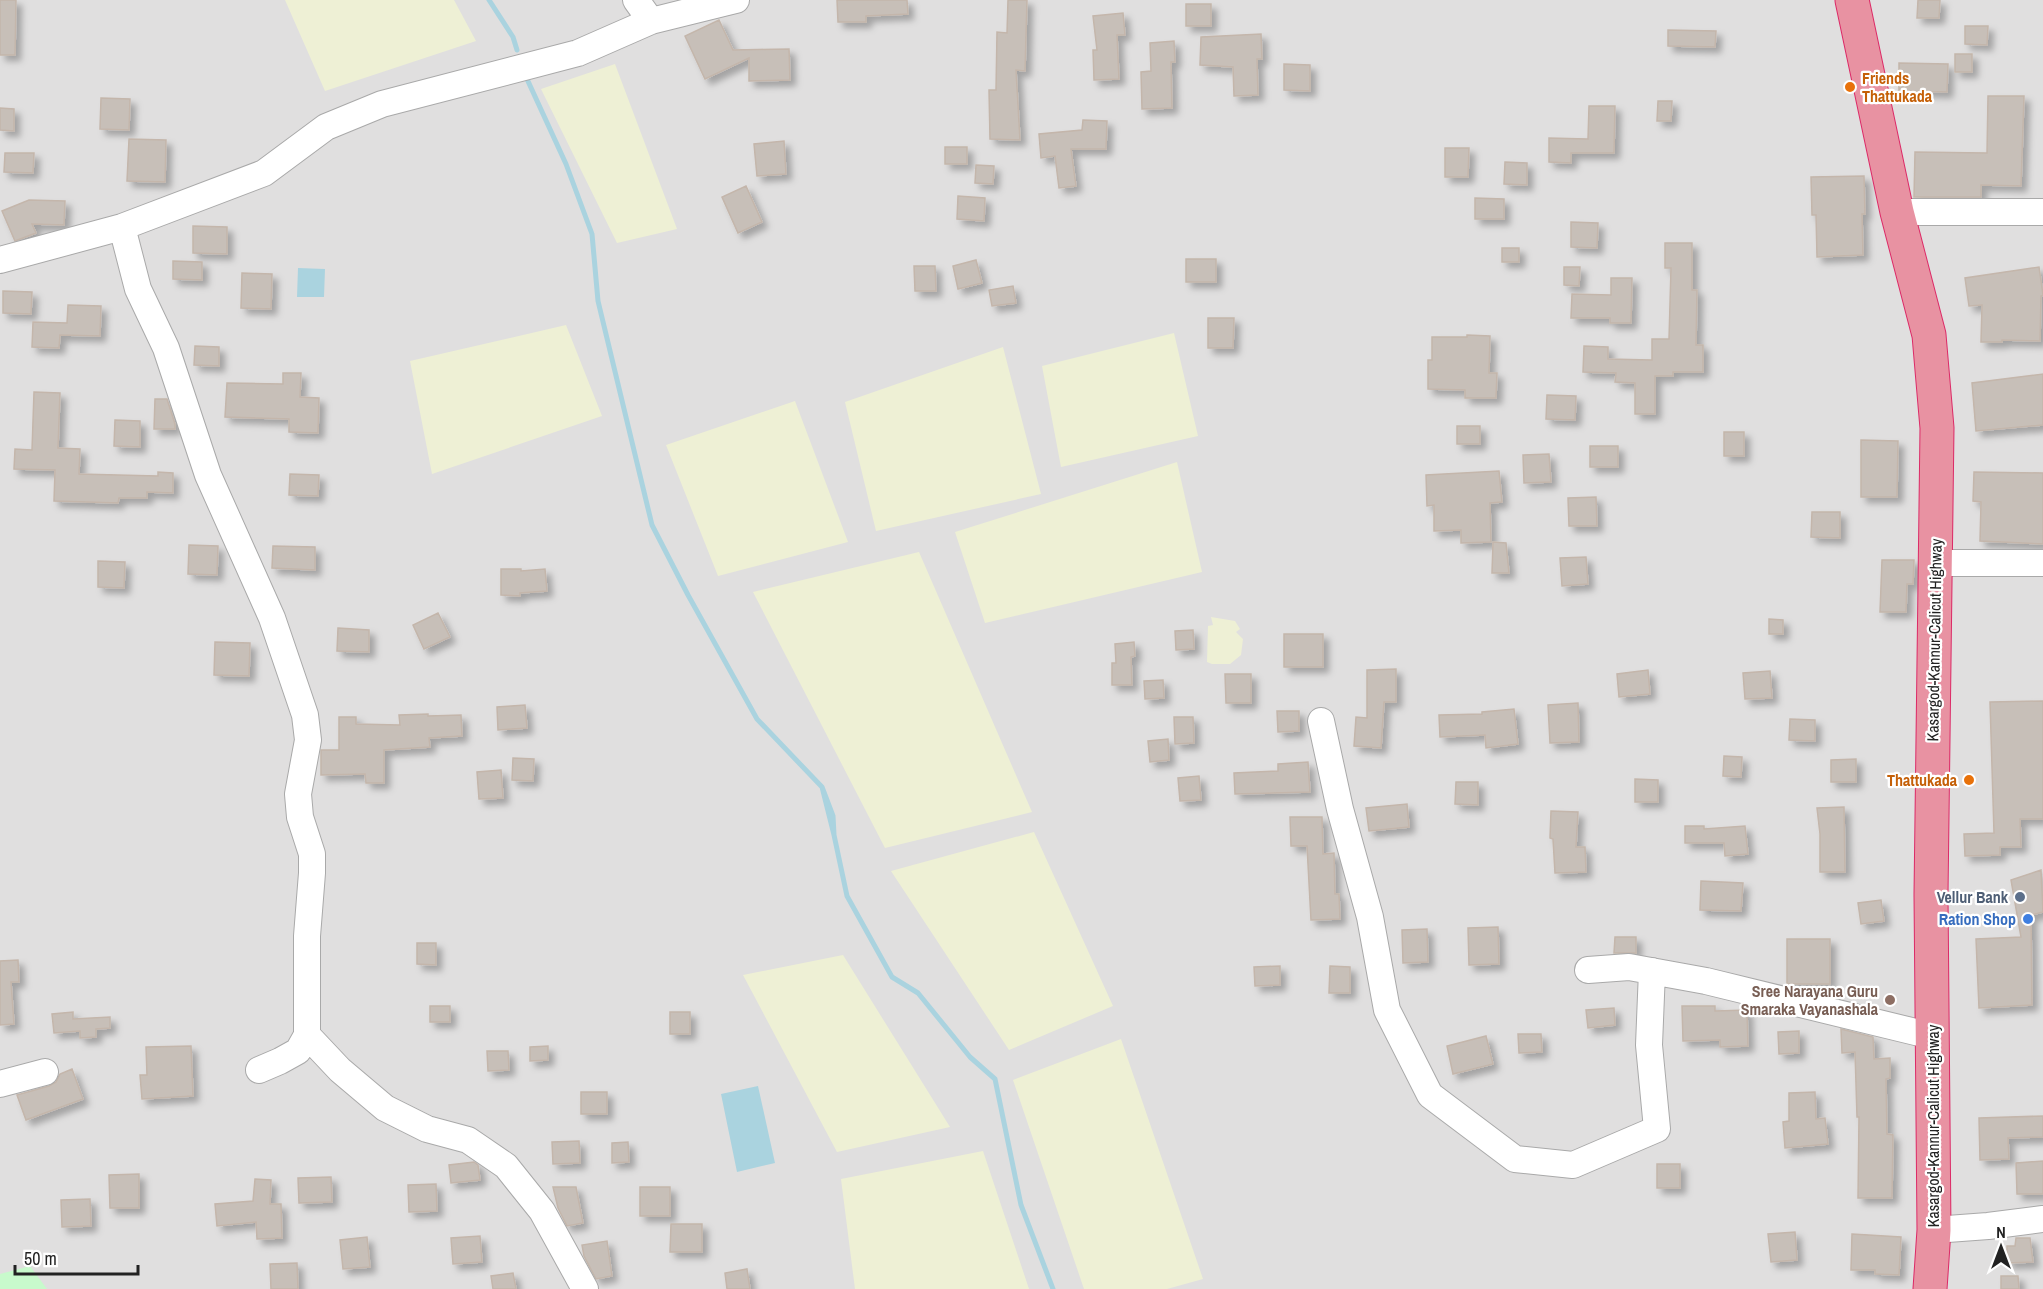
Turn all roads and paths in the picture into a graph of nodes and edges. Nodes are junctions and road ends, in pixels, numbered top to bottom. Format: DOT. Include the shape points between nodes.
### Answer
graph roads {
  1 [pos="636,0"];
  2 [pos="736,0"];
  3 [pos="1852,0"];
  4 [pos="651,21"];
  5 [pos="1897,212"];
  6 [pos="2043,212"];
  7 [pos="122,226"];
  8 [pos="0,260"];
  9 [pos="1936,563"];
  10 [pos="2043,563"];
  11 [pos="1321,721"];
  12 [pos="1588,970"];
  13 [pos="1652,971"];
  14 [pos="307,1035"];
  15 [pos="1932,1036"];
  16 [pos="259,1070"];
  17 [pos="45,1072"];
  18 [pos="0,1084"];
  19 [pos="2043,1219"];
  20 [pos="1934,1230"];
  21 [pos="585,1289"];
  22 [pos="1930,1289"];
  1 -- 4 [label="street"];
  2 -- 4 [label="street"];
  3 -- 5 [label="highway, Kasargod-Kannur-Calicut Highway"];
  4 -- 7 [label="street" via="578,53 382,104 326,127 264,173"];
  5 -- 6 [label="street"];
  5 -- 9 [label="highway, Kasargod-Kannur-Calicut Highway" via="1929,335 1937,428"];
  7 -- 8 [label="street"];
  7 -- 14 [label="street" via="138,289 166,348 208,475 272,618 305,716 308,740 298,794 300,817 312,854"];
  9 -- 10 [label="street"];
  9 -- 15 [label="highway, Kasargod-Kannur-Calicut Highway"];
  11 -- 13 [label="street" via="1370,917 1387,1010 1430,1095 1515,1159 1573,1165 1657,1129 1649,1045"];
  12 -- 13 [label="street" via="1629,967"];
  13 -- 15 [label="street"];
  14 -- 16 [label="street" via="298,1051"];
  14 -- 21 [label="street" via="340,1070 385,1108 426,1129 468,1140 507,1166 542,1212"];
  15 -- 20 [label="highway, Kasargod-Kannur-Calicut Highway"];
  17 -- 18 [label="street"];
  19 -- 20 [label="street"];
  20 -- 22 [label="highway, Kasargod-Kannur-Calicut Highway"];
}
